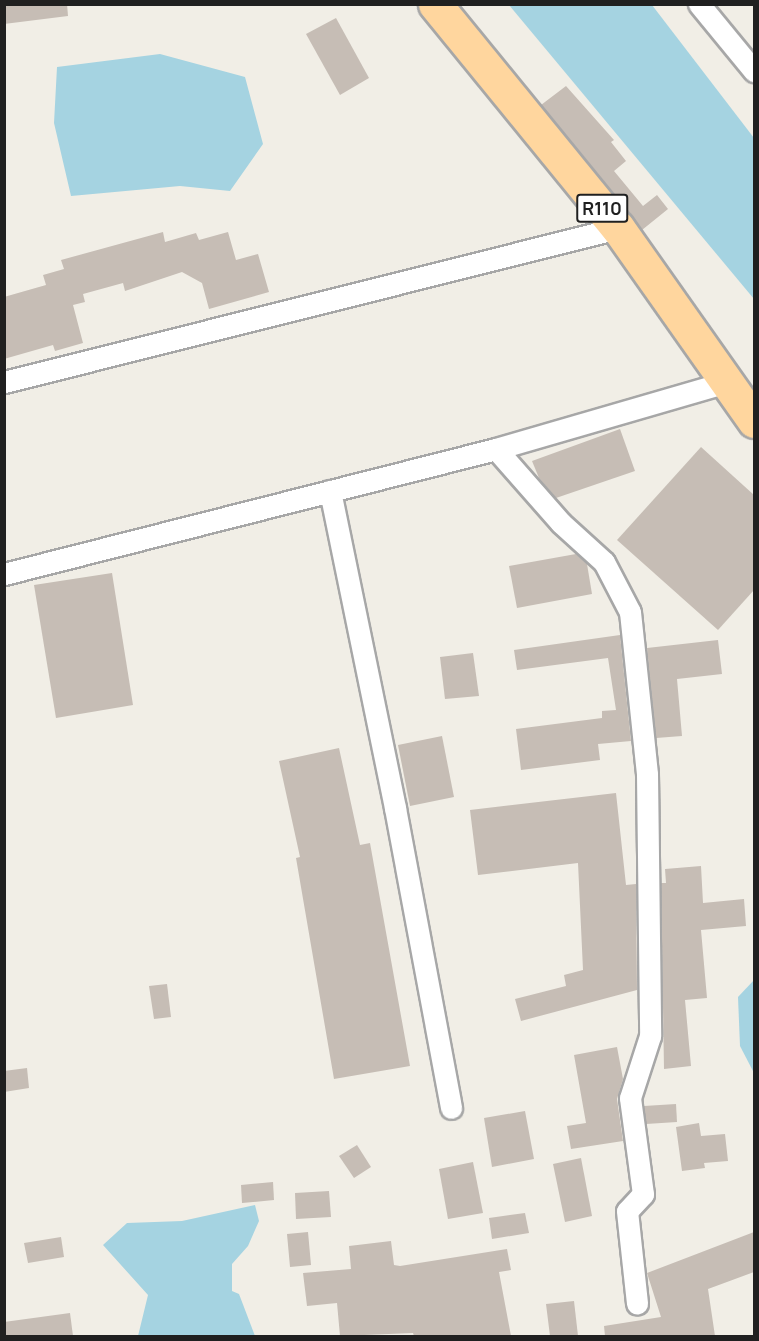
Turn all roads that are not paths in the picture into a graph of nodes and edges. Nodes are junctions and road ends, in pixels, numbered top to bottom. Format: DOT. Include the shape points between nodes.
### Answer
graph roads {
  1 [pos="435,4"];
  2 [pos="699,4"];
  3 [pos="754,71"];
  4 [pos="618,228"];
  5 [pos="4,382"];
  6 [pos="727,382"];
  7 [pos="754,422"];
  8 [pos="496,449"];
  9 [pos="330,491"];
  10 [pos="4,574"];
  11 [pos="451,1108"];
  12 [pos="637,1303"];
  1 -- 4 [label="main road, R110"];
  2 -- 3 [label="street"];
  4 -- 5 [label="street"];
  4 -- 6 [label="main road, R110"];
  6 -- 7 [label="main road, R110"];
  6 -- 8 [label="street"];
  8 -- 9 [label="street"];
  8 -- 12 [label="street" via="561,523 604,562 630,612 647,774 650,988 650,1036 630,1098 643,1194 627,1211"];
  9 -- 10 [label="street"];
  9 -- 11 [label="street"];
}
